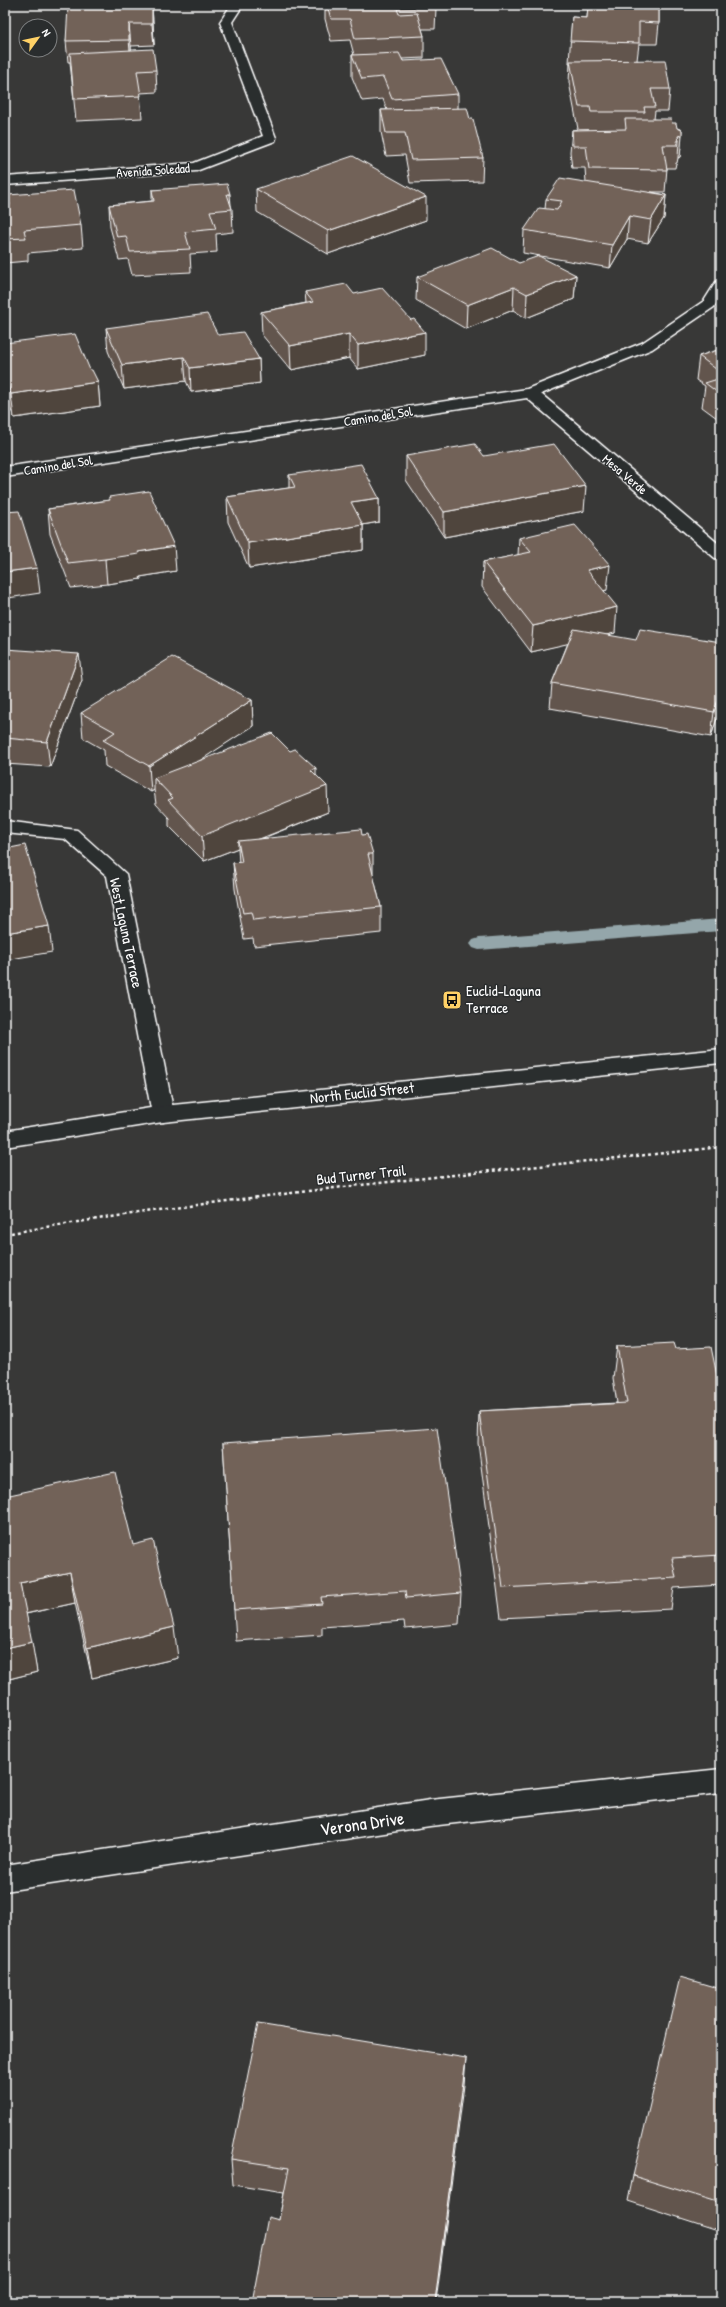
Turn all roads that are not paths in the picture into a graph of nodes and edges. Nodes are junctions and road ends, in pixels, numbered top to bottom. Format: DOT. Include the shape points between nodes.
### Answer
graph roads {
  1 [pos="238,5"];
  2 [pos="5,181"];
  3 [pos="721,285"];
  4 [pos="530,393"];
  5 [pos="5,472"];
  6 [pos="721,554"];
  7 [pos="5,827"];
  8 [pos="721,1056"];
  9 [pos="163,1114"];
  10 [pos="5,1139"];
  11 [pos="721,1781"];
  12 [pos="5,1878"];
  1 -- 2 [label="street, Avenida Soledad" via="226,22 270,138 196,167"];
  3 -- 4 [label="street, Camino del Sol" via="709,304 647,346"];
  4 -- 5 [label="street, Camino del Sol"];
  4 -- 6 [label="street, Mesa Verde"];
  7 -- 9 [label="street, West Laguna Terrace" via="70,834 116,874"];
  8 -- 9 [label="street, North Euclid Street"];
  9 -- 10 [label="street, North Euclid Street"];
  11 -- 12 [label="street, Verona Drive" via="430,1813"];
}
